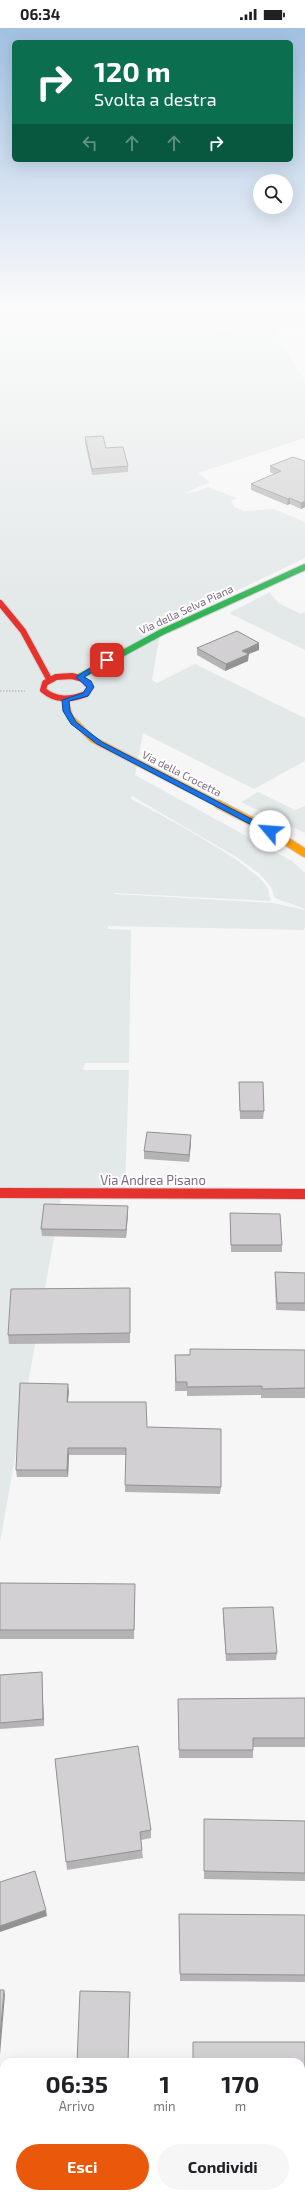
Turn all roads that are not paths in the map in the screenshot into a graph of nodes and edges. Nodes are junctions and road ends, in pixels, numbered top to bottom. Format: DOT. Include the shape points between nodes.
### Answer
graph roads {
  1 [pos="305,567"];
  2 [pos="0,603"];
  3 [pos="79,677"];
  4 [pos="49,679"];
  5 [pos="65,700"];
  6 [pos="305,853"];
  7 [pos="0,1193"];
  8 [pos="305,1194"];
  1 -- 3 [label="street, Via della Selva Piana" via="147,639"];
  2 -- 4 [label="street" via="24,631"];
  3 -- 4 [label="street"];
  3 -- 5 [label="street" via="89,683 89,691 80,697"];
  4 -- 5 [label="street" via="43,690 51,697"];
  5 -- 6 [label="street, Via della Crocetta" via="73,723 92,739 270,831"];
  7 -- 8 [label="street, Via Andrea Pisano"];
}
